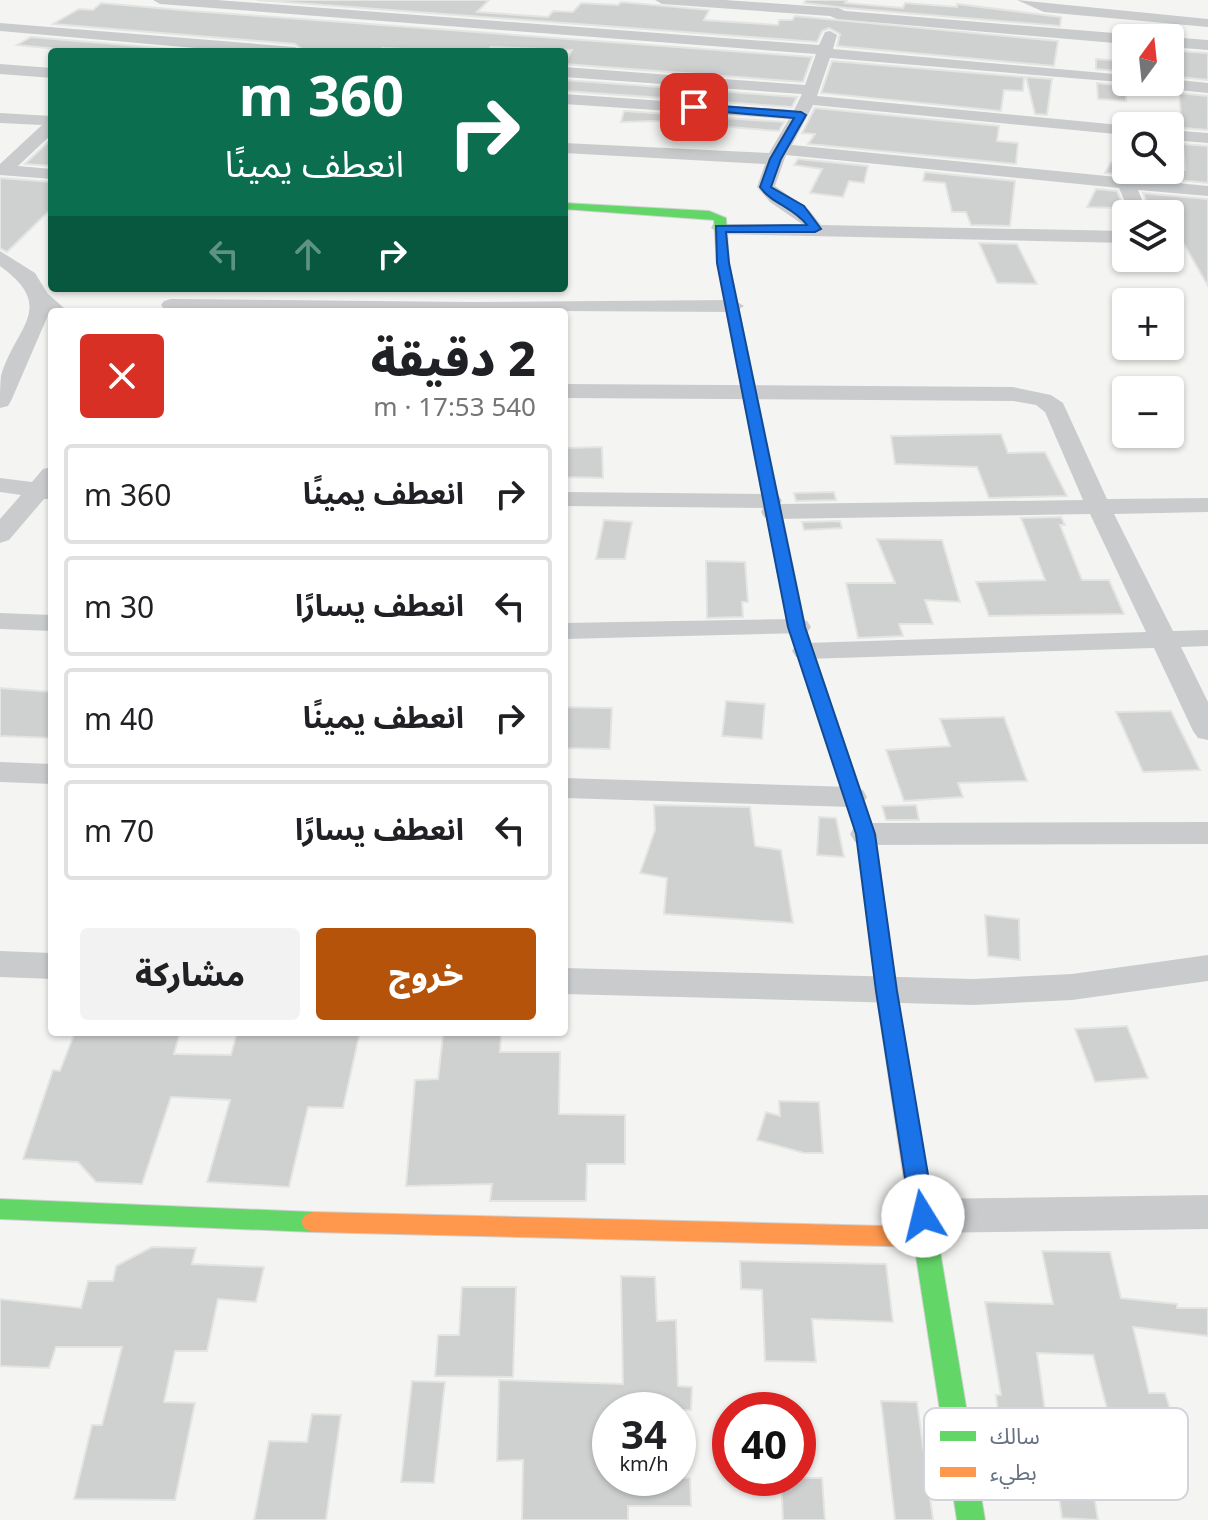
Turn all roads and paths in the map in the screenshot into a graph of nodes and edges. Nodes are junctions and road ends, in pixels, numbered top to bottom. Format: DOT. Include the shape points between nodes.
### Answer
graph roads {
  1 [pos="160,0"];
  2 [pos="296,0"];
  3 [pos="662,0"];
  4 [pos="1024,0"];
  5 [pos="206,4"];
  6 [pos="840,9"];
  7 [pos="282,11"];
  8 [pos="1120,15"];
  9 [pos="1208,23"];
  10 [pos="1120,24"];
  11 [pos="0,27"];
  12 [pos="532,30"];
  13 [pos="153,41"];
  14 [pos="1112,43"];
  15 [pos="1184,43"];
  16 [pos="1208,45"];
  17 [pos="518,46"];
  18 [pos="759,46"];
  19 [pos="143,48"];
  20 [pos="243,48"];
  21 [pos="824,52"];
  22 [pos="1089,56"];
  23 [pos="0,69"];
  24 [pos="1112,71"];
  25 [pos="568,72"];
  26 [pos="48,73"];
  27 [pos="739,84"];
  28 [pos="1184,86"];
  29 [pos="1208,88"];
  30 [pos="568,99"];
  31 [pos="806,101"];
  32 [pos="0,118"];
  33 [pos="48,123"];
  34 [pos="48,127"];
  35 [pos="1112,129"];
  36 [pos="1184,136"];
  37 [pos="1208,138"];
  38 [pos="568,148"];
  39 [pos="778,154"];
  40 [pos="2,170"];
  41 [pos="48,174"];
  42 [pos="1112,182"];
  43 [pos="1136,184"];
  44 [pos="1208,191"];
  45 [pos="568,206"];
  46 [pos="720,228"];
  47 [pos="815,229"];
  48 [pos="1112,237"];
  49 [pos="0,257"];
  50 [pos="40,298"];
  51 [pos="172,302"];
  52 [pos="734,306"];
  53 [pos="54,308"];
  54 [pos="397,308"];
  55 [pos="568,309"];
  56 [pos="568,391"];
  57 [pos="750,394"];
  58 [pos="0,401"];
  59 [pos="0,485"];
  60 [pos="46,486"];
  61 [pos="568,499"];
  62 [pos="1208,505"];
  63 [pos="772,507"];
  64 [pos="1099,508"];
  65 [pos="0,535"];
  66 [pos="0,621"];
  67 [pos="48,623"];
  68 [pos="568,631"];
  69 [pos="1208,638"];
  70 [pos="801,639"];
  71 [pos="1163,639"];
  72 [pos="1208,731"];
  73 [pos="0,772"];
  74 [pos="48,774"];
  75 [pos="568,788"];
  76 [pos="852,797"];
  77 [pos="1208,833"];
  78 [pos="866,834"];
  79 [pos="0,964"];
  80 [pos="48,966"];
  81 [pos="1208,968"];
  82 [pos="568,981"];
  83 [pos="886,991"];
  84 [pos="0,1209"];
  85 [pos="1208,1212"];
  86 [pos="925,1227"];
  87 [pos="953,1408"];
  88 [pos="968,1500"];
  89 [pos="971,1520"];
  1 -- 5 [label="street"];
  2 -- 7 [label="street"];
  3 -- 6 [label="street"];
  4 -- 8 [label="street" via="1041,7"];
  5 -- 7 [label="street"];
  5 -- 13 [label="street"];
  6 -- 21 [label="street"];
  6 -- 22 [label="street"];
  7 -- 12 [label="street"];
  8 -- 9 [label="street"];
  8 -- 10 [label="street"];
  11 -- 13 [label="street"];
  12 -- 17 [label="street"];
  12 -- 18 [label="street"];
  13 -- 19 [label="street"];
  13 -- 20 [label="street"];
  14 -- 22 [label="street"];
  15 -- 16 [label="street"];
  18 -- 21 [label="street"];
  18 -- 27 [label="street"];
  21 -- 22 [label="street"];
  21 -- 31 [label="street"];
  22 -- 24 [label="street"];
  23 -- 26 [label="street"];
  25 -- 27 [label="street"];
  27 -- 31 [label="street"];
  28 -- 29 [label="street"];
  30 -- 31 [label="street"];
  31 -- 35 [label="street"];
  31 -- 39 [label="street"];
  32 -- 33 [label="street"];
  34 -- 40 [label="street"];
  36 -- 37 [label="street"];
  38 -- 39 [label="street"];
  39 -- 42 [label="street"];
  39 -- 47 [label="street" via="766,187 800,209"];
  40 -- 41 [label="street"];
  43 -- 44 [label="street"];
  45 -- 46 [label="street" via="709,214 720,218"];
  46 -- 47 [label="street"];
  46 -- 52 [label="street"];
  47 -- 48 [label="street"];
  49 -- 50 [label="street" via="28,277"];
  50 -- 53 [label="street"];
  50 -- 58 [label="street" via="38,320"];
  51 -- 54 [label="street"];
  52 -- 55 [label="street"];
  52 -- 57 [label="street"];
  56 -- 57 [label="street"];
  57 -- 63 [label="street"];
  57 -- 64 [label="street" via="1013,394 1043,400 1055,408"];
  59 -- 60 [label="street"];
  60 -- 65 [label="street"];
  61 -- 63 [label="street"];
  62 -- 64 [label="street"];
  63 -- 64 [label="street"];
  63 -- 70 [label="street"];
  64 -- 71 [label="street"];
  66 -- 67 [label="street"];
  68 -- 70 [label="street"];
  69 -- 71 [label="street"];
  70 -- 71 [label="street"];
  70 -- 76 [label="street"];
  71 -- 72 [label="street"];
  73 -- 74 [label="street"];
  75 -- 76 [label="street"];
  76 -- 78 [label="street"];
  77 -- 78 [label="street"];
  78 -- 83 [label="street"];
  79 -- 80 [label="street"];
  81 -- 83 [label="street" via="1072,987"];
  82 -- 83 [label="street"];
  83 -- 86 [label="street"];
  84 -- 86 [label="street" via="468,1228"];
  85 -- 86 [label="street"];
  86 -- 87 [label="street"];
  88 -- 89 [label="street"];
}
